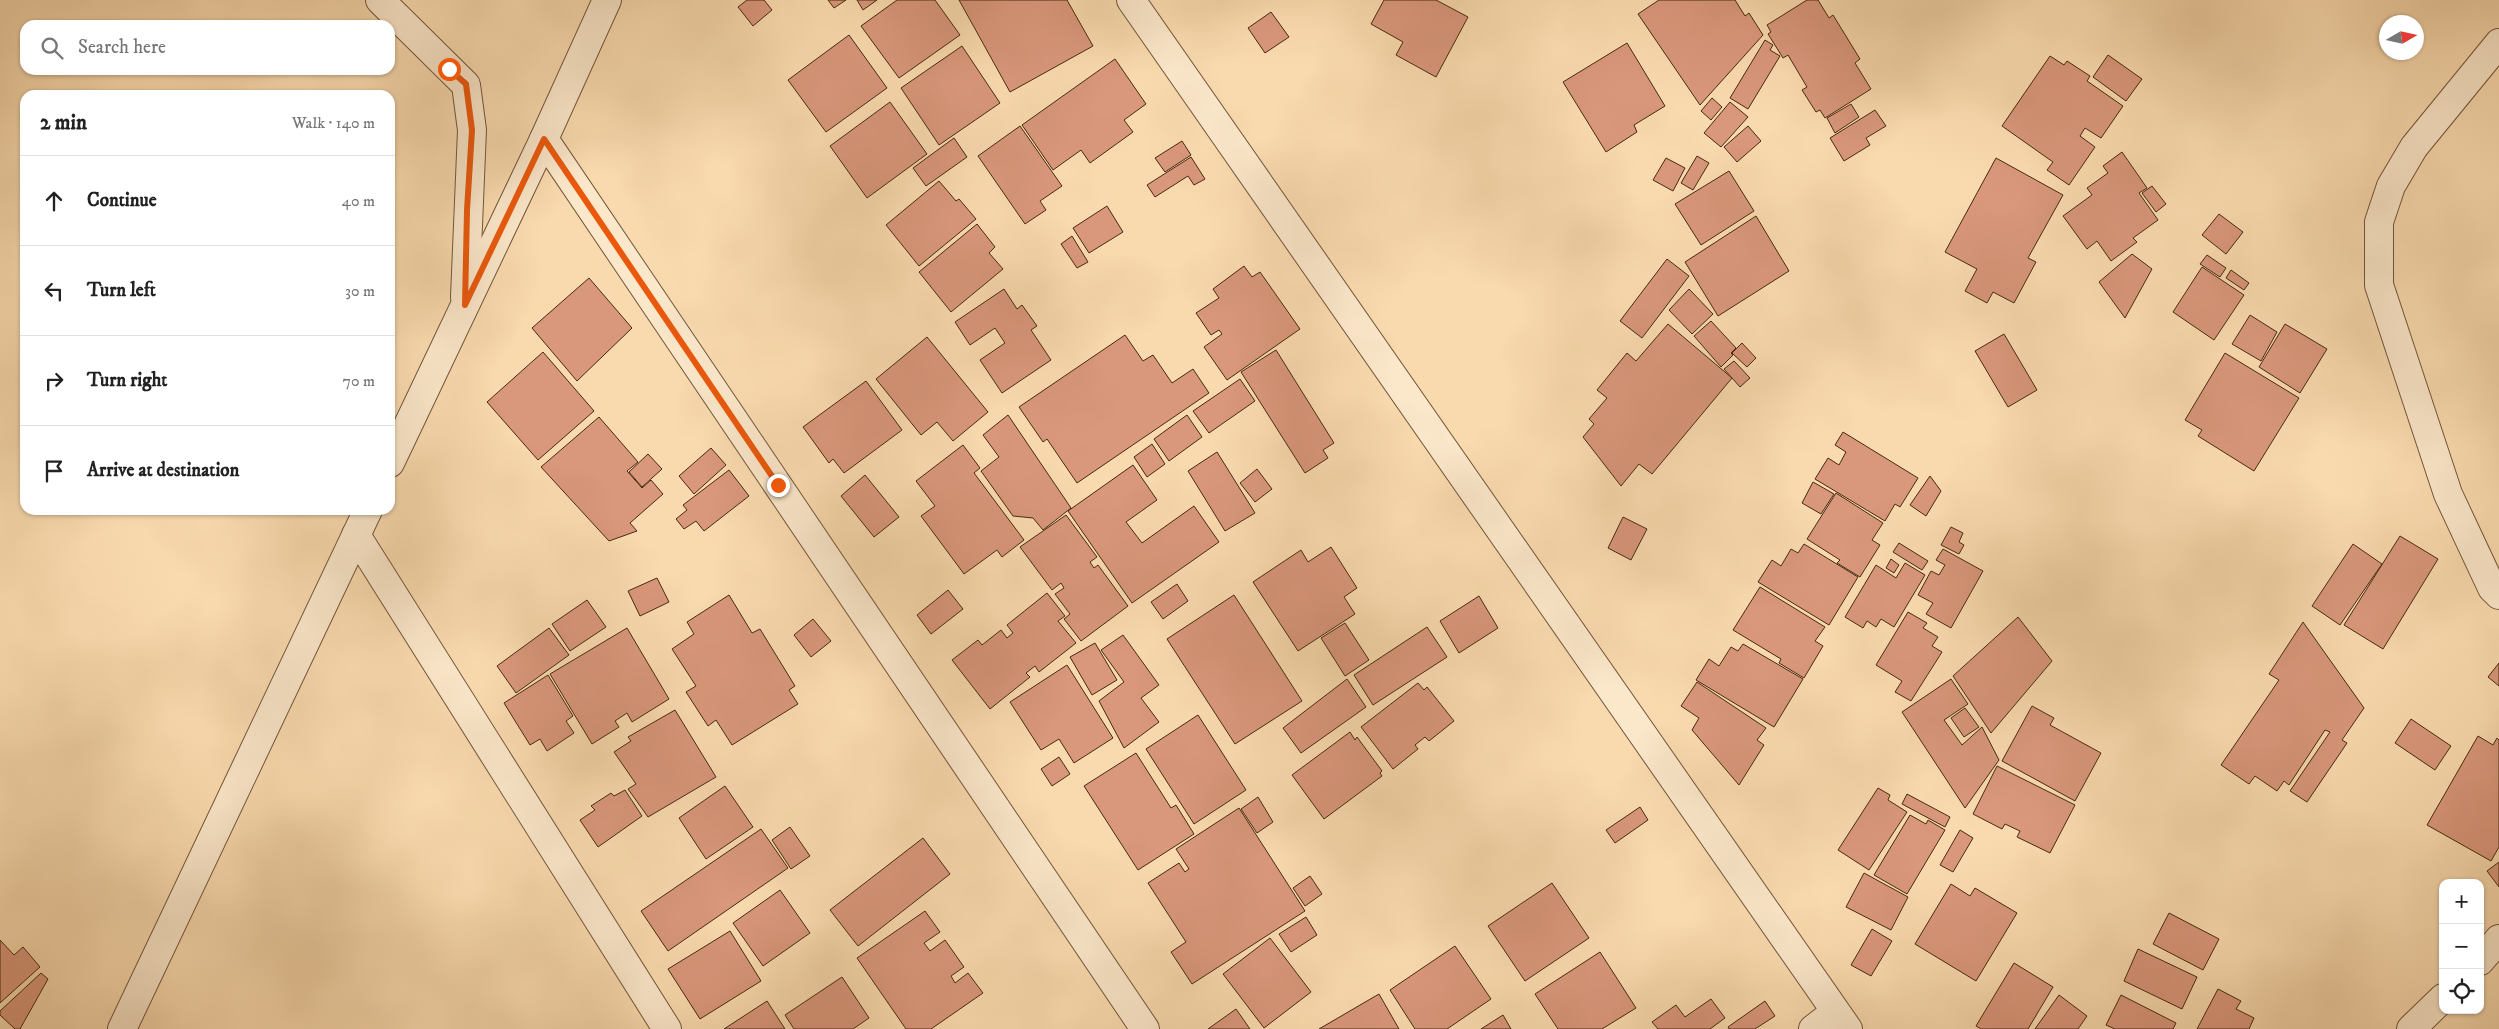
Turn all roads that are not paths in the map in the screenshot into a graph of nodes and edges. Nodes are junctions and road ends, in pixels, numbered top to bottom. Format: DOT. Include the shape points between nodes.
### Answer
graph roads {
  1 [pos="380,0"];
  2 [pos="607,0"];
  3 [pos="1131,0"];
  4 [pos="2499,43"];
  5 [pos="544,139"];
  6 [pos="465,305"];
  7 [pos="395,452"];
  8 [pos="366,515"];
  9 [pos="356,534"];
  10 [pos="2499,595"];
  11 [pos="2499,939"];
  12 [pos="2484,956"];
  13 [pos="2439,1002"];
  14 [pos="1842,1020"];
  15 [pos="122,1029"];
  16 [pos="667,1029"];
  17 [pos="1145,1029"];
  18 [pos="1813,1029"];
  19 [pos="2411,1029"];
  1 -- 6 [label="street" via="466,84 472,130"];
  2 -- 5 [label="street"];
  3 -- 14 [label="street"];
  4 -- 10 [label="street" via="2414,148 2391,186 2379,222 2379,285 2448,494 2492,588"];
  5 -- 6 [label="street"];
  5 -- 17 [label="street"];
  6 -- 7 [label="street"];
  8 -- 9 [label="street"];
  9 -- 15 [label="street"];
  9 -- 16 [label="street"];
  11 -- 12 [label="street"];
  13 -- 19 [label="street"];
  14 -- 18 [label="street"];
}
